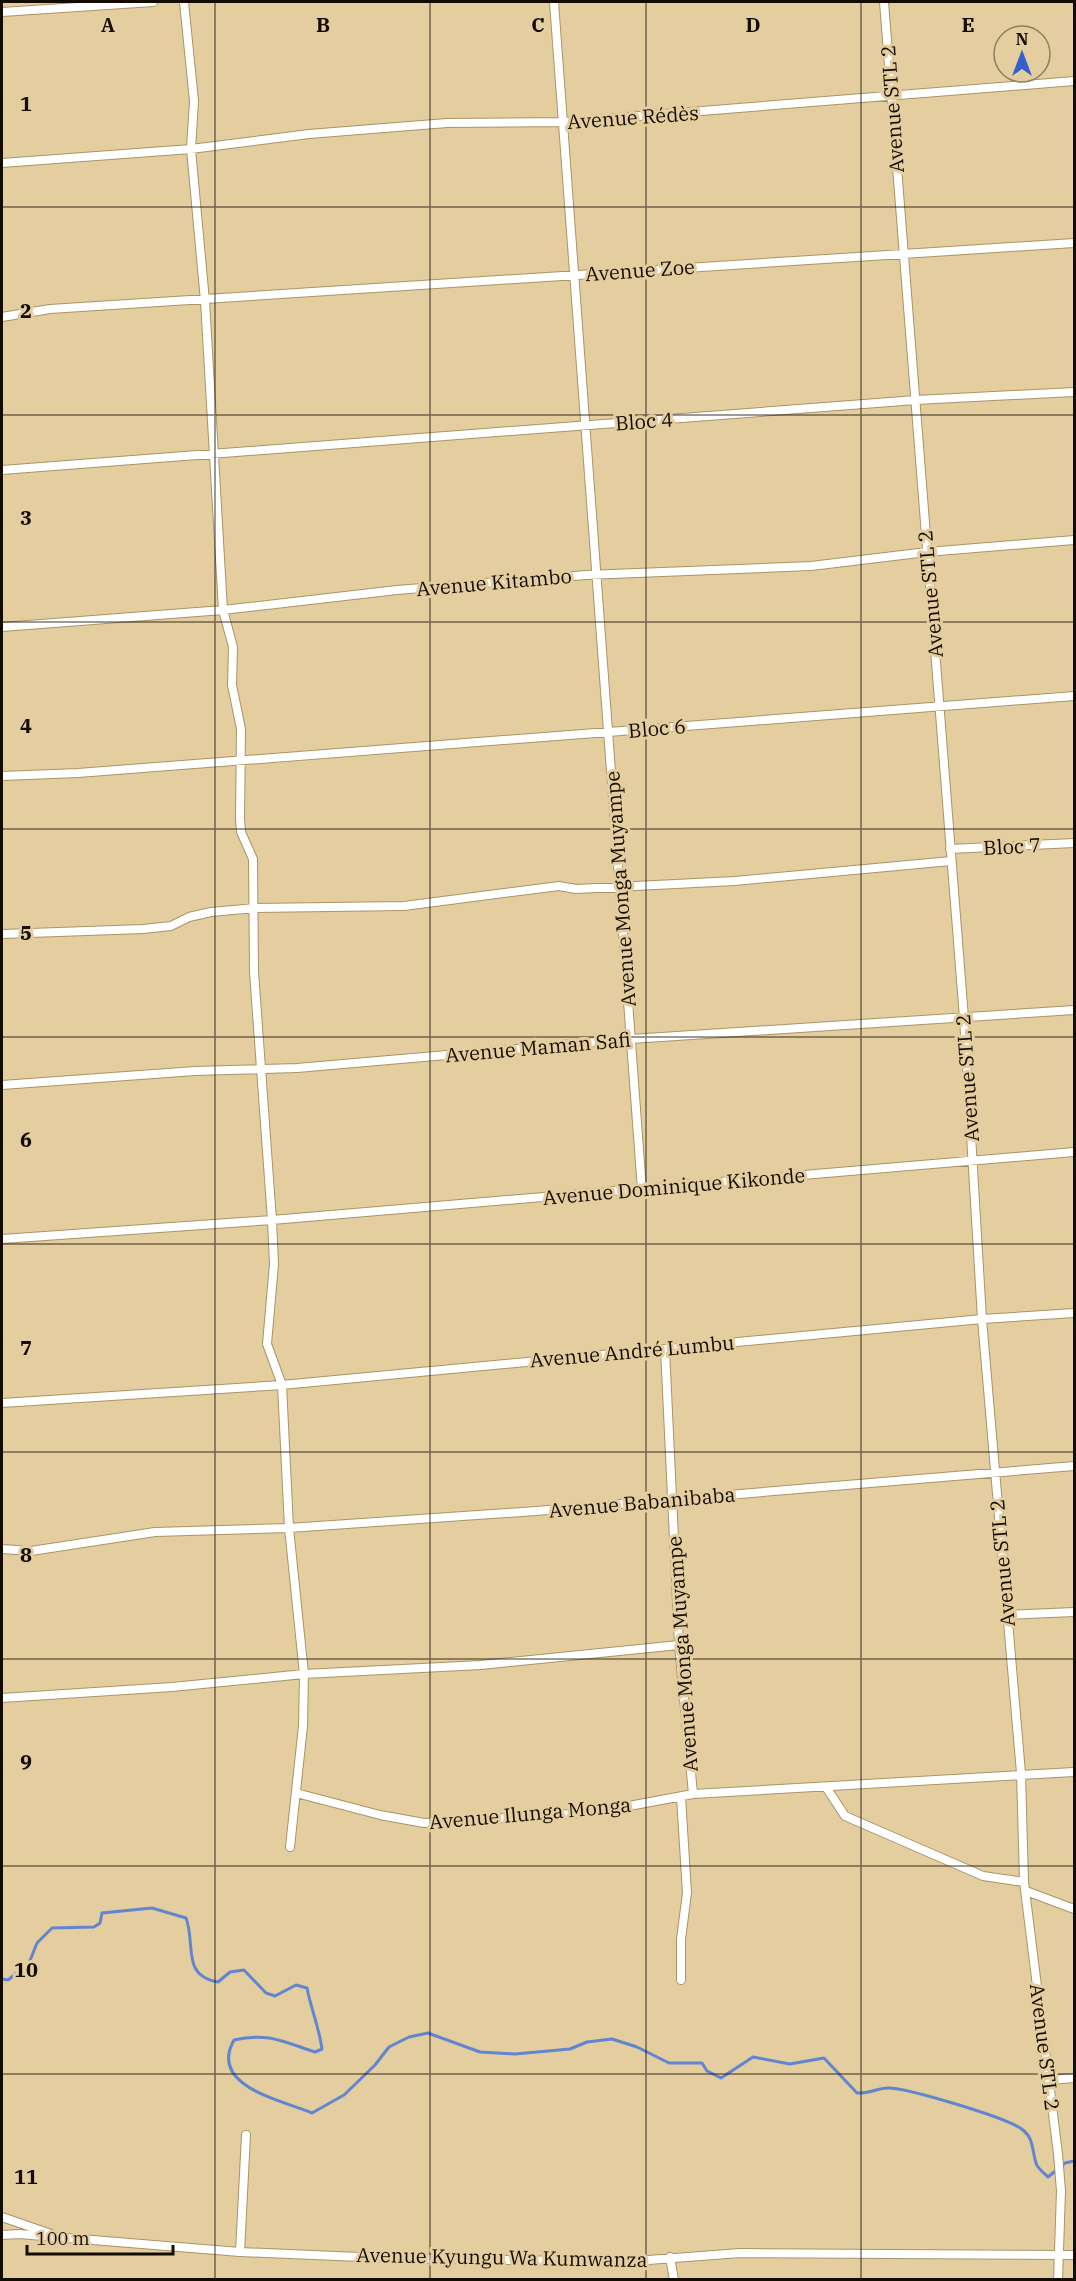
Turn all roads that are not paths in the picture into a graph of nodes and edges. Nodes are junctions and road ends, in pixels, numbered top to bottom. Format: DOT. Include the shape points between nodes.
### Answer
graph roads {
  1 [pos="153,2"];
  2 [pos="184,2"];
  3 [pos="554,2"];
  4 [pos="884,2"];
  5 [pos="2,12"];
  6 [pos="1074,81"];
  7 [pos="891,97"];
  8 [pos="564,122"];
  9 [pos="191,148"];
  10 [pos="2,163"];
  11 [pos="1074,243"];
  12 [pos="904,254"];
  13 [pos="575,274"];
  14 [pos="205,301"];
  15 [pos="2,317"];
  16 [pos="1074,392"];
  17 [pos="916,400"];
  18 [pos="586,426"];
  19 [pos="214,453"];
  20 [pos="2,470"];
  21 [pos="1074,540"];
  22 [pos="927,552"];
  23 [pos="595,575"];
  24 [pos="223,610"];
  25 [pos="2,627"];
  26 [pos="1074,696"];
  27 [pos="939,706"];
  28 [pos="608,731"];
  29 [pos="240,760"];
  30 [pos="2,776"];
  31 [pos="1074,843"];
  32 [pos="950,849"];
  33 [pos="951,861"];
  34 [pos="621,885"];
  35 [pos="255,908"];
  36 [pos="2,934"];
  37 [pos="1074,1010"];
  38 [pos="964,1018"];
  39 [pos="631,1039"];
  40 [pos="261,1069"];
  41 [pos="2,1085"];
  42 [pos="1074,1152"];
  43 [pos="972,1160"];
  44 [pos="642,1190"];
  45 [pos="272,1220"];
  46 [pos="2,1239"];
  47 [pos="1074,1313"];
  48 [pos="982,1319"];
  49 [pos="665,1349"];
  50 [pos="282,1385"];
  51 [pos="2,1403"];
  52 [pos="1074,1466"];
  53 [pos="995,1471"];
  54 [pos="671,1499"];
  55 [pos="289,1528"];
  56 [pos="2,1549"];
  57 [pos="1074,1612"];
  58 [pos="1006,1615"];
  59 [pos="679,1645"];
  60 [pos="304,1674"];
  61 [pos="2,1698"];
  62 [pos="1074,1772"];
  63 [pos="1021,1773"];
  64 [pos="826,1787"];
  65 [pos="297,1793"];
  66 [pos="693,1794"];
  67 [pos="681,1797"];
  68 [pos="290,1847"];
  69 [pos="1024,1882"];
  70 [pos="1026,1891"];
  71 [pos="1074,1909"];
  72 [pos="681,1980"];
  73 [pos="1074,2078"];
  74 [pos="1051,2080"];
  75 [pos="246,2135"];
  76 [pos="2,2217"];
  77 [pos="2,2235"];
  78 [pos="63,2238"];
  79 [pos="240,2252"];
  80 [pos="1074,2255"];
  81 [pos="1059,2256"];
  82 [pos="670,2258"];
  83 [pos="674,2280"];
  84 [pos="1058,2280"];
  1 -- 5 [label="street"];
  2 -- 9 [label="street" via="194,101"];
  3 -- 8 [label="street, Avenue Monga Muyampe"];
  4 -- 7 [label="street, Avenue STL 2"];
  6 -- 7 [label="street, Avenue Rédès"];
  7 -- 8 [label="street, Avenue Rédès"];
  7 -- 12 [label="street, Avenue STL 2"];
  8 -- 9 [label="street, Avenue Rédès" via="447,123"];
  8 -- 13 [label="street, Avenue Monga Muyampe"];
  9 -- 10 [label="street, Avenue Rédès"];
  9 -- 14 [label="street"];
  11 -- 12 [label="street, Avenue Zoe"];
  12 -- 13 [label="street, Avenue Zoe"];
  12 -- 17 [label="street, Avenue STL 2"];
  13 -- 14 [label="street, Avenue Zoe"];
  13 -- 18 [label="street, Avenue Monga Muyampe"];
  14 -- 15 [label="street, Avenue Zoe" via="50,309"];
  14 -- 19 [label="street"];
  16 -- 17 [label="street, Bloc 4"];
  17 -- 18 [label="street, Bloc 4"];
  17 -- 22 [label="street, Avenue STL 2"];
  18 -- 19 [label="street, Bloc 4"];
  18 -- 23 [label="street, Avenue Monga Muyampe"];
  19 -- 20 [label="street, Bloc 4"];
  19 -- 24 [label="street"];
  21 -- 22 [label="street, Avenue Kitambo"];
  22 -- 23 [label="street, Avenue Kitambo" via="811,566"];
  22 -- 27 [label="street, Avenue STL 2"];
  23 -- 24 [label="street, Avenue Kitambo" via="397,590"];
  23 -- 28 [label="street, Avenue Monga Muyampe"];
  24 -- 25 [label="street, Avenue Kitambo"];
  24 -- 29 [label="street" via="233,646 232,685 241,729"];
  26 -- 27 [label="street, Bloc 6"];
  27 -- 28 [label="street, Bloc 6"];
  27 -- 32 [label="street, Avenue STL 2"];
  28 -- 29 [label="street, Bloc 6"];
  28 -- 34 [label="street, Avenue Monga Muyampe"];
  29 -- 30 [label="street, Bloc 6"];
  29 -- 35 [label="street" via="241,832 253,859"];
  31 -- 32 [label="street, Bloc 7"];
  32 -- 33 [label="street, Avenue STL 2"];
  33 -- 34 [label="street" via="735,881"];
  33 -- 38 [label="street, Avenue STL 2"];
  34 -- 35 [label="street" via="576,889 560,886 404,906"];
  34 -- 39 [label="street, Avenue Monga Muyampe"];
  35 -- 36 [label="street" via="198,914 162,927"];
  35 -- 40 [label="street"];
  37 -- 38 [label="street, Avenue Maman Safi"];
  38 -- 39 [label="street, Avenue Maman Safi"];
  38 -- 43 [label="street, Avenue STL 2"];
  39 -- 40 [label="street, Avenue Maman Safi"];
  39 -- 44 [label="street, Avenue Monga Muyampe"];
  40 -- 41 [label="street, Avenue Maman Safi"];
  40 -- 45 [label="street"];
  42 -- 43 [label="street, Avenue Dominique Kikonde"];
  43 -- 44 [label="street, Avenue Dominique Kikonde"];
  43 -- 48 [label="street, Avenue STL 2"];
  44 -- 45 [label="street, Avenue Dominique Kikonde"];
  45 -- 46 [label="street, Avenue Dominique Kikonde"];
  45 -- 50 [label="street" via="274,1264 267,1344"];
  47 -- 48 [label="street, Avenue André Lumbu"];
  48 -- 49 [label="street, Avenue André Lumbu"];
  48 -- 53 [label="street, Avenue STL 2"];
  49 -- 50 [label="street, Avenue André Lumbu"];
  49 -- 54 [label="street, Avenue Monga Muyampe"];
  50 -- 51 [label="street, Avenue André Lumbu"];
  50 -- 55 [label="street"];
  52 -- 53 [label="street, Avenue Babanibaba"];
  53 -- 54 [label="street, Avenue Babanibaba"];
  53 -- 58 [label="street, Avenue STL 2"];
  54 -- 55 [label="street, Avenue Babanibaba"];
  54 -- 59 [label="street, Avenue Monga Muyampe"];
  55 -- 56 [label="street, Avenue Babanibaba" via="154,1532 31,1551"];
  55 -- 60 [label="street"];
  57 -- 58 [label="street"];
  58 -- 63 [label="street, Avenue STL 2"];
  59 -- 60 [label="street" via="481,1665"];
  59 -- 66 [label="street, Avenue Monga Muyampe"];
  60 -- 61 [label="street"];
  60 -- 65 [label="street"];
  62 -- 63 [label="street, Avenue Monga Muyampe"];
  63 -- 64 [label="street, Avenue Monga Muyampe"];
  63 -- 69 [label="street, Avenue STL 2"];
  64 -- 66 [label="street, Avenue Monga Muyampe"];
  64 -- 69 [label="street" via="845,1816 983,1876"];
  65 -- 67 [label="street, Avenue Ilunga Monga" via="424,1822 570,1814"];
  65 -- 68 [label="street"];
  66 -- 67 [label="street, Avenue Ilunga Monga"];
  67 -- 72 [label="street" via="687,1893"];
  69 -- 70 [label="street, Avenue STL 2"];
  70 -- 71 [label="street"];
  70 -- 74 [label="street, Avenue STL 2"];
  73 -- 74 [label="street"];
  74 -- 81 [label="street, Avenue STL 2" via="1061,2191"];
  75 -- 79 [label="street"];
  76 -- 78 [label="street"];
  77 -- 78 [label="street, Avenue Kyungu Wa Kumwanza"];
  78 -- 79 [label="street, Avenue Kyungu Wa Kumwanza"];
  79 -- 82 [label="street, Avenue Kyungu Wa Kumwanza" via="622,2262"];
  80 -- 81 [label="street, Avenue Kyungu Wa Kumwanza"];
  81 -- 82 [label="street, Avenue Kyungu Wa Kumwanza" via="740,2253"];
  81 -- 84 [label="street"];
  82 -- 83 [label="street"];
}
